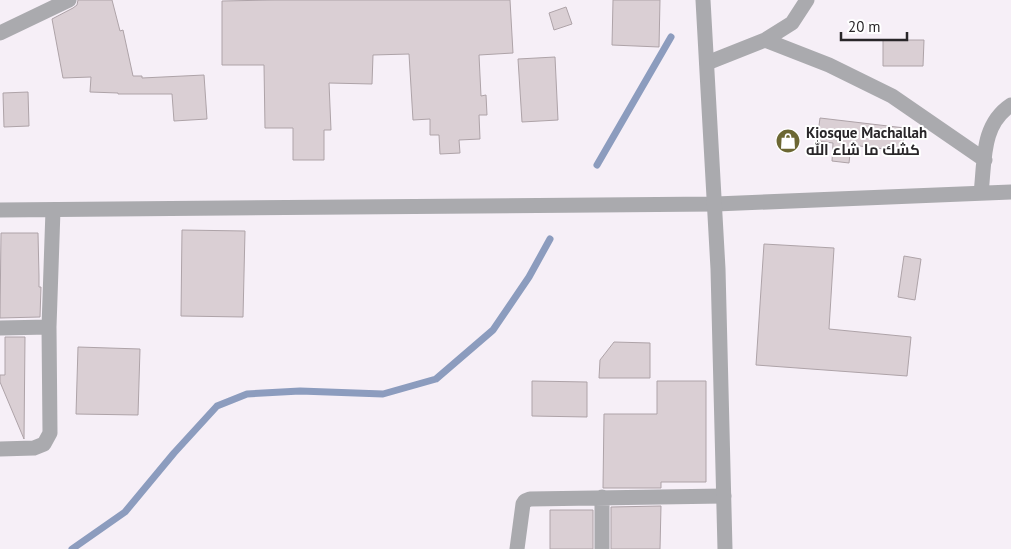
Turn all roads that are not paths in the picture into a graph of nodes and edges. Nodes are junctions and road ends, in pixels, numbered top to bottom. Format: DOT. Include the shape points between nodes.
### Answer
graph roads {
  1 [pos="69,0"];
  2 [pos="703,0"];
  3 [pos="807,0"];
  4 [pos="0,33"];
  5 [pos="765,40"];
  6 [pos="707,63"];
  7 [pos="1011,105"];
  8 [pos="985,160"];
  9 [pos="1011,192"];
  10 [pos="981,193"];
  11 [pos="716,204"];
  12 [pos="0,210"];
  13 [pos="53,210"];
  14 [pos="49,327"];
  15 [pos="0,328"];
  16 [pos="0,448"];
  17 [pos="724,496"];
  18 [pos="602,497"];
  19 [pos="517,549"];
  20 [pos="602,549"];
  21 [pos="725,549"];
  1 -- 4 [label="street"];
  2 -- 6 [label="street"];
  3 -- 5 [label="street" via="792,23"];
  5 -- 6 [label="street"];
  5 -- 8 [label="street" via="829,65 892,96"];
  6 -- 11 [label="street"];
  7 -- 8 [label="street" via="992,124"];
  8 -- 10 [label="street"];
  9 -- 10 [label="street"];
  10 -- 11 [label="street"];
  11 -- 13 [label="street"];
  11 -- 17 [label="street"];
  12 -- 13 [label="street"];
  13 -- 14 [label="street"];
  14 -- 15 [label="street"];
  14 -- 16 [label="street" via="50,433 44,444 34,448"];
  17 -- 18 [label="street"];
  17 -- 21 [label="street"];
  18 -- 19 [label="street" via="525,501"];
  18 -- 20 [label="street"];
}
